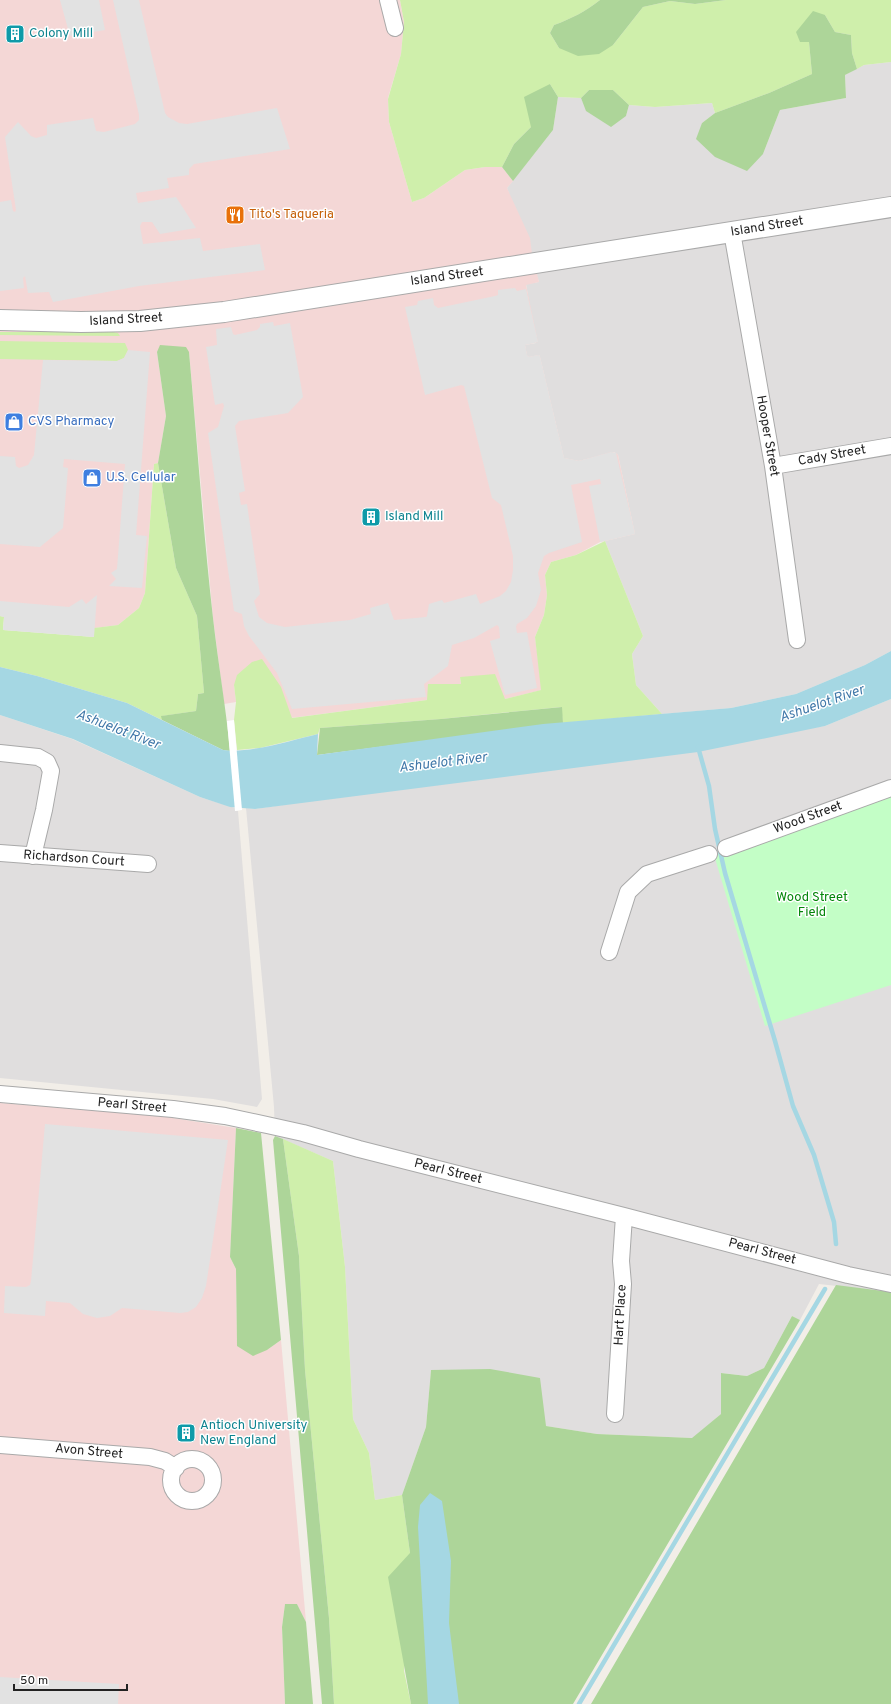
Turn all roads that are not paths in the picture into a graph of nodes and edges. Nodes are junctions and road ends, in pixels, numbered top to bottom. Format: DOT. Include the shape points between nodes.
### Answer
graph roads {
  1 [pos="388,0"];
  2 [pos="395,28"];
  3 [pos="891,207"];
  4 [pos="732,232"];
  5 [pos="0,320"];
  6 [pos="891,446"];
  7 [pos="773,466"];
  8 [pos="797,640"];
  9 [pos="0,753"];
  10 [pos="891,788"];
  11 [pos="726,848"];
  12 [pos="0,853"];
  13 [pos="709,854"];
  14 [pos="33,856"];
  15 [pos="148,864"];
  16 [pos="609,952"];
  17 [pos="0,1094"];
  18 [pos="624,1216"];
  19 [pos="891,1284"];
  20 [pos="616,1414"];
  21 [pos="0,1445"];
  22 [pos="176,1468"];
  1 -- 2 [label="street"];
  3 -- 4 [label="street, Island Street"];
  4 -- 5 [label="street, Island Street" via="220,312 140,321"];
  4 -- 7 [label="street, Hooper Street"];
  6 -- 7 [label="street, Cady Street"];
  7 -- 8 [label="street, Hooper Street"];
  9 -- 14 [label="street" via="38,757 47,762 51,771"];
  10 -- 11 [label="street, Wood Street"];
  12 -- 14 [label="street, Richardson Court"];
  13 -- 16 [label="street" via="647,874 628,892"];
  14 -- 15 [label="street, Richardson Court"];
  17 -- 18 [label="street, Pearl Street" via="225,1116 303,1133 359,1150"];
  18 -- 19 [label="street, Pearl Street"];
  18 -- 20 [label="street, Hart Place"];
  21 -- 22 [label="street, Avon Street" via="150,1457 165,1461"];
}
